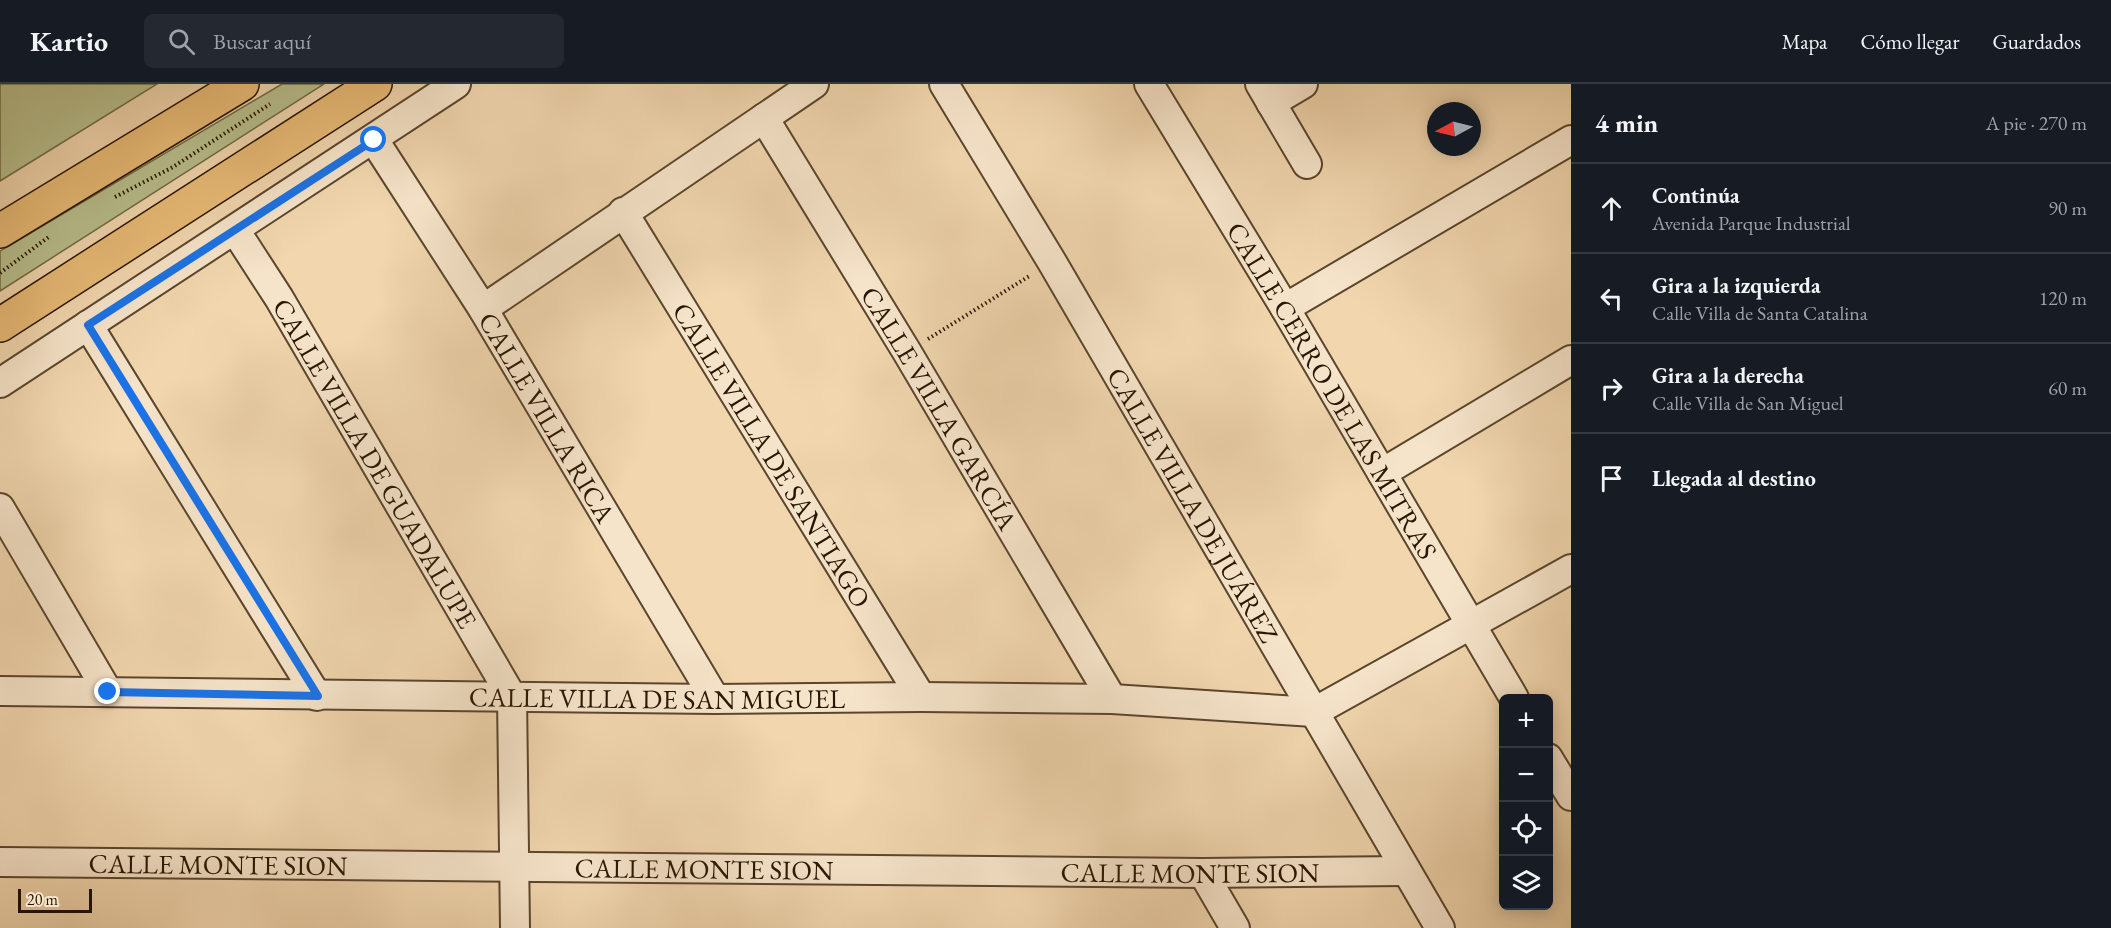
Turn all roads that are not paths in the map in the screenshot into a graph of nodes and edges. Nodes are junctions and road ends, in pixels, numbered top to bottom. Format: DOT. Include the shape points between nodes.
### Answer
graph roads {
  1 [pos="242,84"];
  2 [pos="375,84"];
  3 [pos="456,84"];
  4 [pos="814,84"];
  5 [pos="944,84"];
  6 [pos="1149,84"];
  7 [pos="1303,84"];
  8 [pos="1265,93"];
  9 [pos="764,118"];
  10 [pos="374,140"];
  11 [pos="1571,140"];
  12 [pos="1307,164"];
  13 [pos="622,213"];
  14 [pos="235,230"];
  15 [pos="0,231"];
  16 [pos="1285,308"];
  17 [pos="483,309"];
  18 [pos="0,325"];
  19 [pos="88,325"];
  20 [pos="1571,360"];
  21 [pos="0,383"];
  22 [pos="1382,473"];
  23 [pos="0,508"];
  24 [pos="1571,569"];
  25 [pos="1471,625"];
  26 [pos="0,691"];
  27 [pos="108,692"];
  28 [pos="1511,694"];
  29 [pos="318,696"];
  30 [pos="921,697"];
  31 [pos="512,698"];
  32 [pos="715,699"];
  33 [pos="1112,699"];
  34 [pos="1314,712"];
  35 [pos="1553,766"];
  36 [pos="1570,794"];
  37 [pos="0,862"];
  38 [pos="516,865"];
  39 [pos="1406,871"];
  40 [pos="1203,873"];
  41 [pos="515,928"];
  42 [pos="1235,928"];
  43 [pos="1440,928"];
  1 -- 15 [label="main road"];
  2 -- 18 [label="main road"];
  3 -- 10 [label="street"];
  4 -- 9 [label="street"];
  5 -- 34 [label="street, CALLE VILLA DE JUÁREZ"];
  6 -- 16 [label="street, CALLE CERRO DE LAS MITRAS"];
  7 -- 8 [label="street"];
  8 -- 12 [label="street"];
  9 -- 13 [label="street"];
  9 -- 33 [label="street, CALLE VILLA GARCÍA"];
  10 -- 14 [label="street"];
  10 -- 17 [label="street, CALLE VILLA RICA"];
  11 -- 16 [label="street"];
  13 -- 17 [label="street"];
  13 -- 30 [label="street, CALLE VILLA DE SANTIAGO"];
  14 -- 19 [label="street"];
  14 -- 31 [label="street, CALLE VILLA DE GUADALUPE" via="279,298"];
  16 -- 22 [label="street, CALLE CERRO DE LAS MITRAS"];
  17 -- 32 [label="street, CALLE VILLA RICA"];
  19 -- 21 [label="street"];
  19 -- 29 [label="street"];
  20 -- 22 [label="street"];
  22 -- 25 [label="street, CALLE CERRO DE LAS MITRAS"];
  23 -- 27 [label="street"];
  24 -- 25 [label="street"];
  25 -- 28 [label="street, CALLE CERRO DE LAS MITRAS"];
  25 -- 34 [label="street"];
  26 -- 27 [label="street, CALLE VILLA DE SAN MIGUEL"];
  27 -- 29 [label="street, CALLE VILLA DE SAN MIGUEL"];
  29 -- 31 [label="street, CALLE VILLA DE SAN MIGUEL"];
  30 -- 32 [label="street, CALLE VILLA DE SAN MIGUEL"];
  30 -- 33 [label="street, CALLE VILLA DE SAN MIGUEL"];
  31 -- 32 [label="street, CALLE VILLA DE SAN MIGUEL"];
  31 -- 38 [label="street"];
  33 -- 34 [label="street, CALLE VILLA DE SAN MIGUEL"];
  34 -- 39 [label="street, CALLE VILLA DE JUÁREZ"];
  35 -- 36 [label="street"];
  37 -- 38 [label="street, CALLE MONTE SION"];
  38 -- 40 [label="street, CALLE MONTE SION"];
  38 -- 41 [label="street"];
  39 -- 40 [label="street, CALLE MONTE SION"];
  39 -- 43 [label="street, CALLE VILLA DE JUÁREZ"];
  40 -- 42 [label="street"];
}
